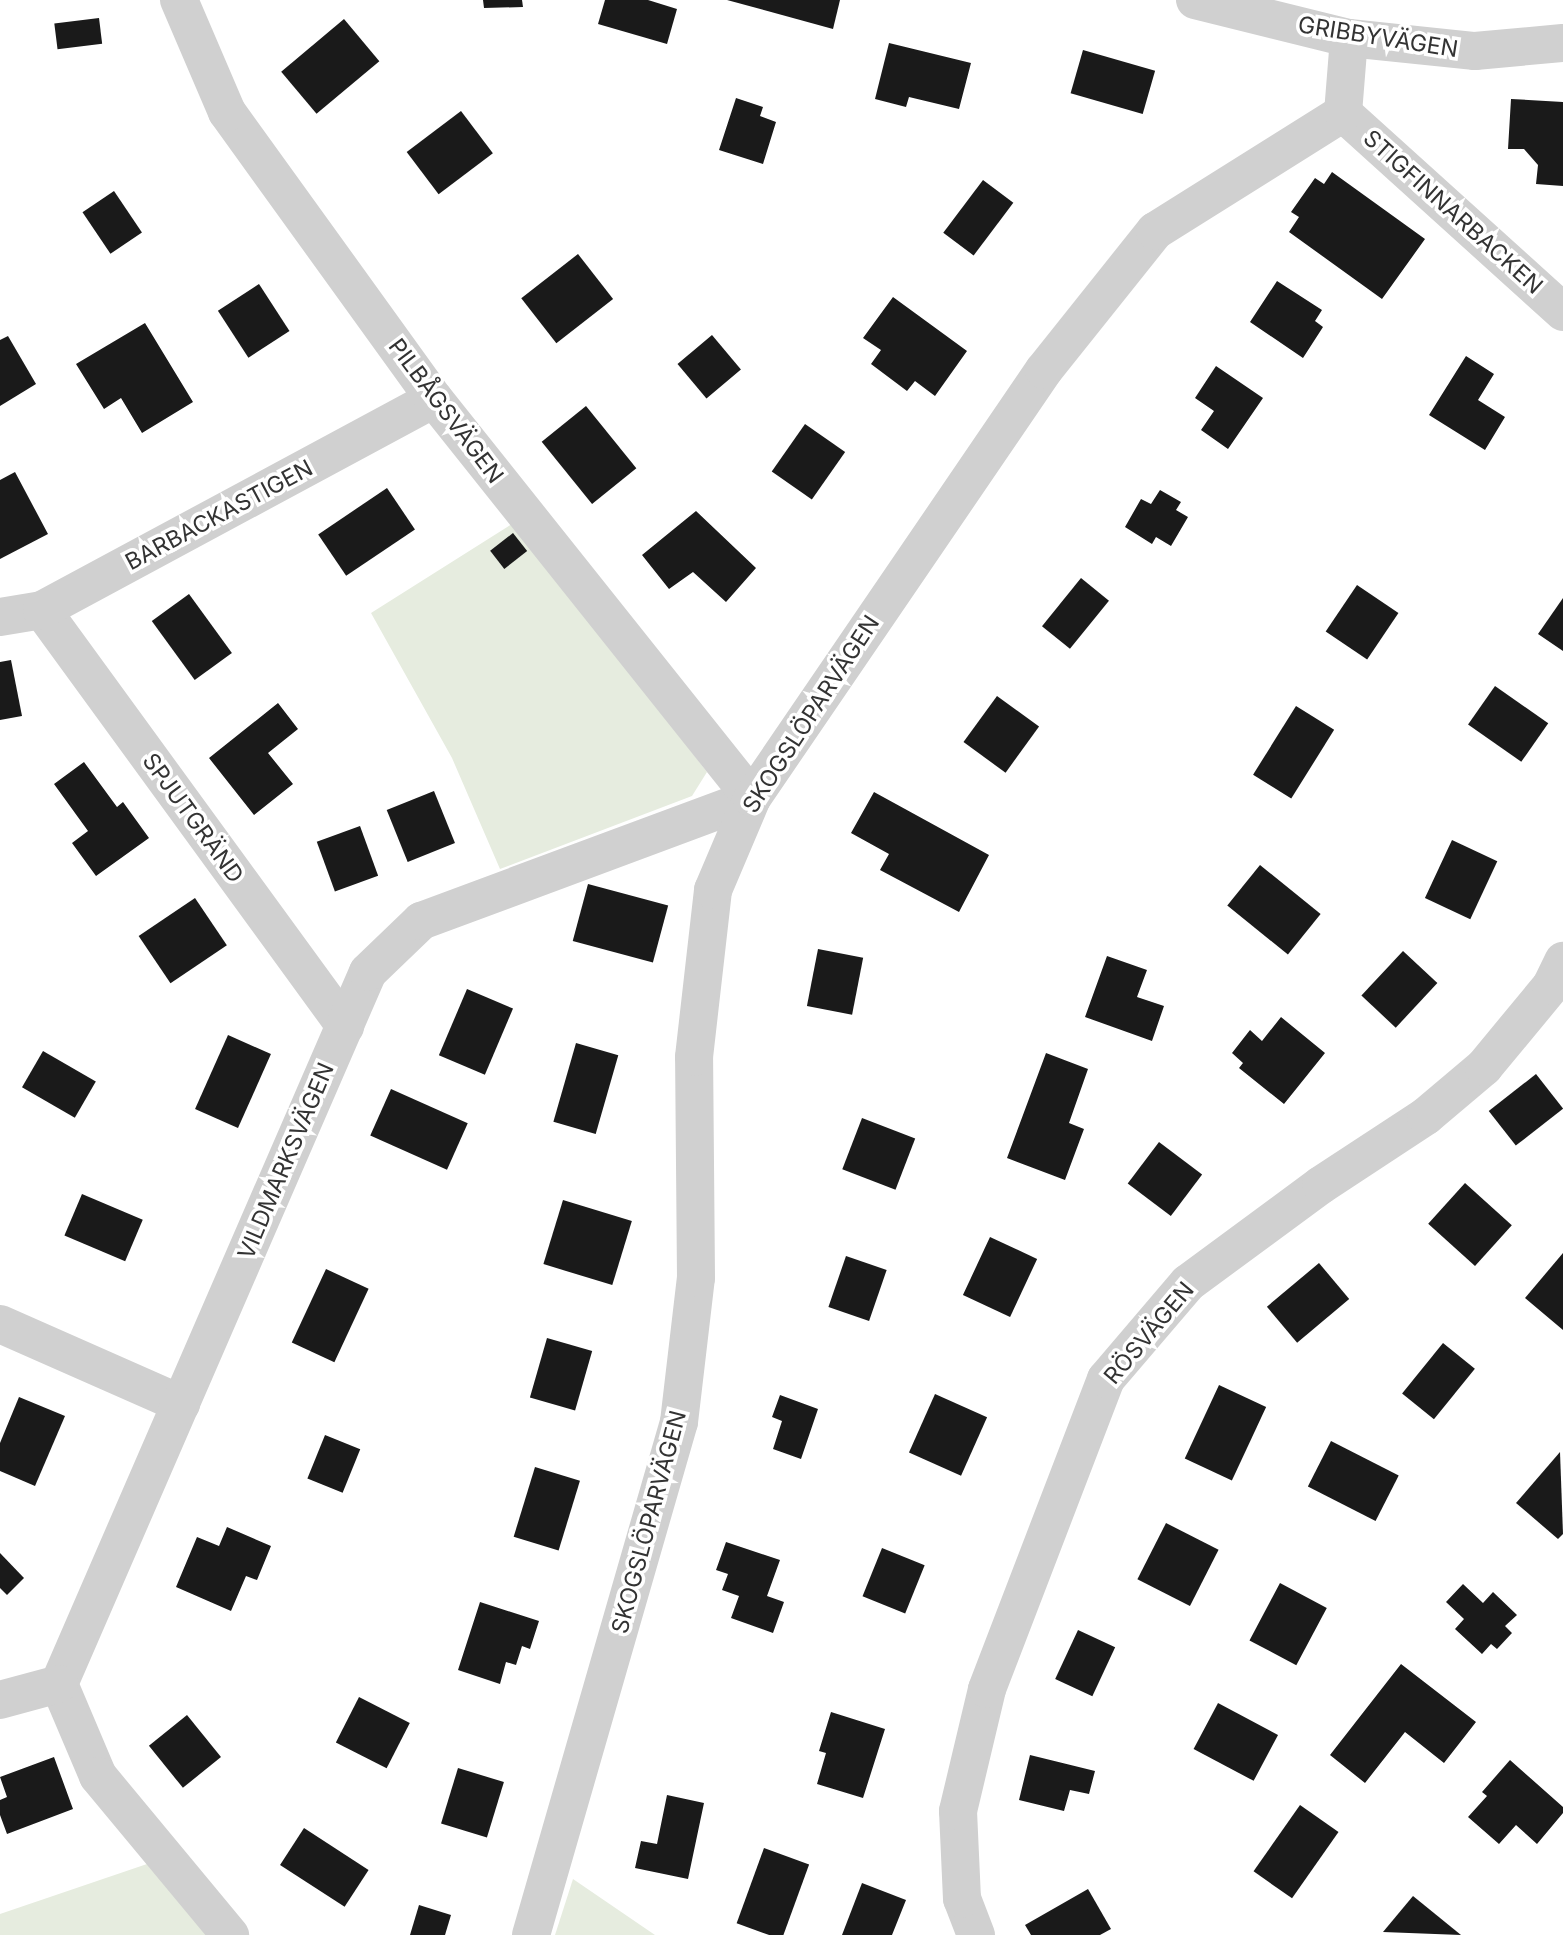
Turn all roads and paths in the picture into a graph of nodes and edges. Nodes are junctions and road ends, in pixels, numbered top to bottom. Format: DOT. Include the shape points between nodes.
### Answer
graph roads {
  1 [pos="179,0"];
  2 [pos="1195,0"];
  3 [pos="1349,38"];
  4 [pos="1563,43"];
  5 [pos="1343,113"];
  6 [pos="1563,312"];
  7 [pos="434,399"];
  8 [pos="42,610"];
  9 [pos="0,618"];
  10 [pos="752,799"];
  11 [pos="1563,961"];
  12 [pos="345,1026"];
  13 [pos="0,1324"];
  14 [pos="181,1404"];
  15 [pos="59,1684"];
  16 [pos="0,1700"];
  17 [pos="230,1935"];
  18 [pos="531,1935"];
  19 [pos="975,1935"];
  1 -- 7 [label="street, PILBÅGSVÄGEN" via="228,112"];
  2 -- 3 [label="street, GRIBBYVÄGEN"];
  3 -- 4 [label="street, GRIBBYVÄGEN" via="1475,51"];
  3 -- 5 [label="street"];
  5 -- 6 [label="street, STIGFINNARBACKEN"];
  5 -- 10 [label="street, SKOGSLÖPARVÄGEN" via="1155,231 1044,369"];
  7 -- 8 [label="street, BARBACKASTIGEN"];
  7 -- 10 [label="street, PILBÅGSVÄGEN"];
  8 -- 9 [label="street, BARBACKASTIGEN"];
  8 -- 12 [label="street, SPJUTGRÄND"];
  10 -- 12 [label="street, VILDMARKSVÄGEN" via="421,921 368,972"];
  10 -- 18 [label="street, SKOGSLÖPARVÄGEN" via="712,903 694,1057 696,1278 679,1422"];
  11 -- 19 [label="street, RÖSVÄGEN" via="1551,986 1484,1068 1426,1116 1321,1185 1188,1283 1106,1380 987,1689 958,1811 962,1899"];
  12 -- 14 [label="street, VILDMARKSVÄGEN"];
  13 -- 14 [label="street"];
  14 -- 15 [label="street, VILDMARKSVÄGEN"];
  15 -- 16 [label="street"];
  15 -- 17 [label="street" via="98,1776"];
}
